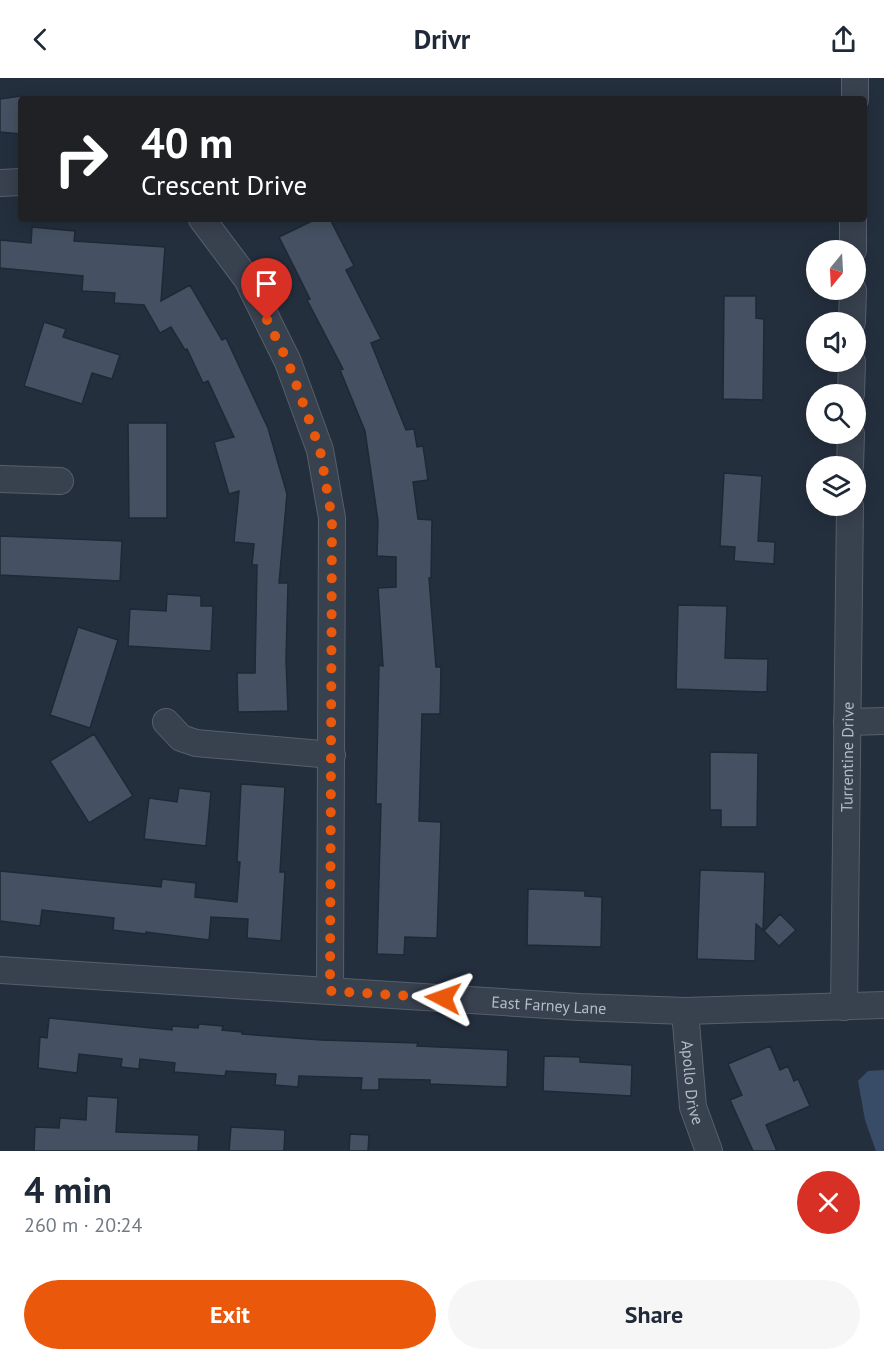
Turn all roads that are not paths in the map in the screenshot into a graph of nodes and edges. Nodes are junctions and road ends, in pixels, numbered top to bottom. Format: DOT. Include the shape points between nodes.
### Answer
graph roads {
  1 [pos="855,78"];
  2 [pos="855,96"];
  3 [pos="18,182"];
  4 [pos="0,183"];
  5 [pos="204,222"];
  6 [pos="854,222"];
  7 [pos="853,240"];
  8 [pos="0,479"];
  9 [pos="60,481"];
  10 [pos="850,516"];
  11 [pos="884,721"];
  12 [pos="166,722"];
  13 [pos="847,722"];
  14 [pos="332,755"];
  15 [pos="0,970"];
  16 [pos="330,991"];
  17 [pos="884,1005"];
  18 [pos="844,1007"];
  19 [pos="685,1011"];
  20 [pos="709,1151"];
  1 -- 2 [label="street"];
  3 -- 4 [label="street"];
  5 -- 14 [label="street" via="247,279 288,362 320,450 332,519"];
  6 -- 7 [label="street"];
  8 -- 9 [label="street"];
  10 -- 13 [label="street, Turrentine Drive"];
  11 -- 13 [label="street"];
  12 -- 14 [label="street" via="182,738 196,743"];
  13 -- 18 [label="street, Turrentine Drive"];
  14 -- 16 [label="street"];
  15 -- 16 [label="street, East Farney Lane"];
  16 -- 19 [label="street, East Farney Lane"];
  17 -- 18 [label="street, East Farney Lane"];
  18 -- 19 [label="street, East Farney Lane"];
  19 -- 20 [label="street, Apollo Drive" via="693,1107"];
}
